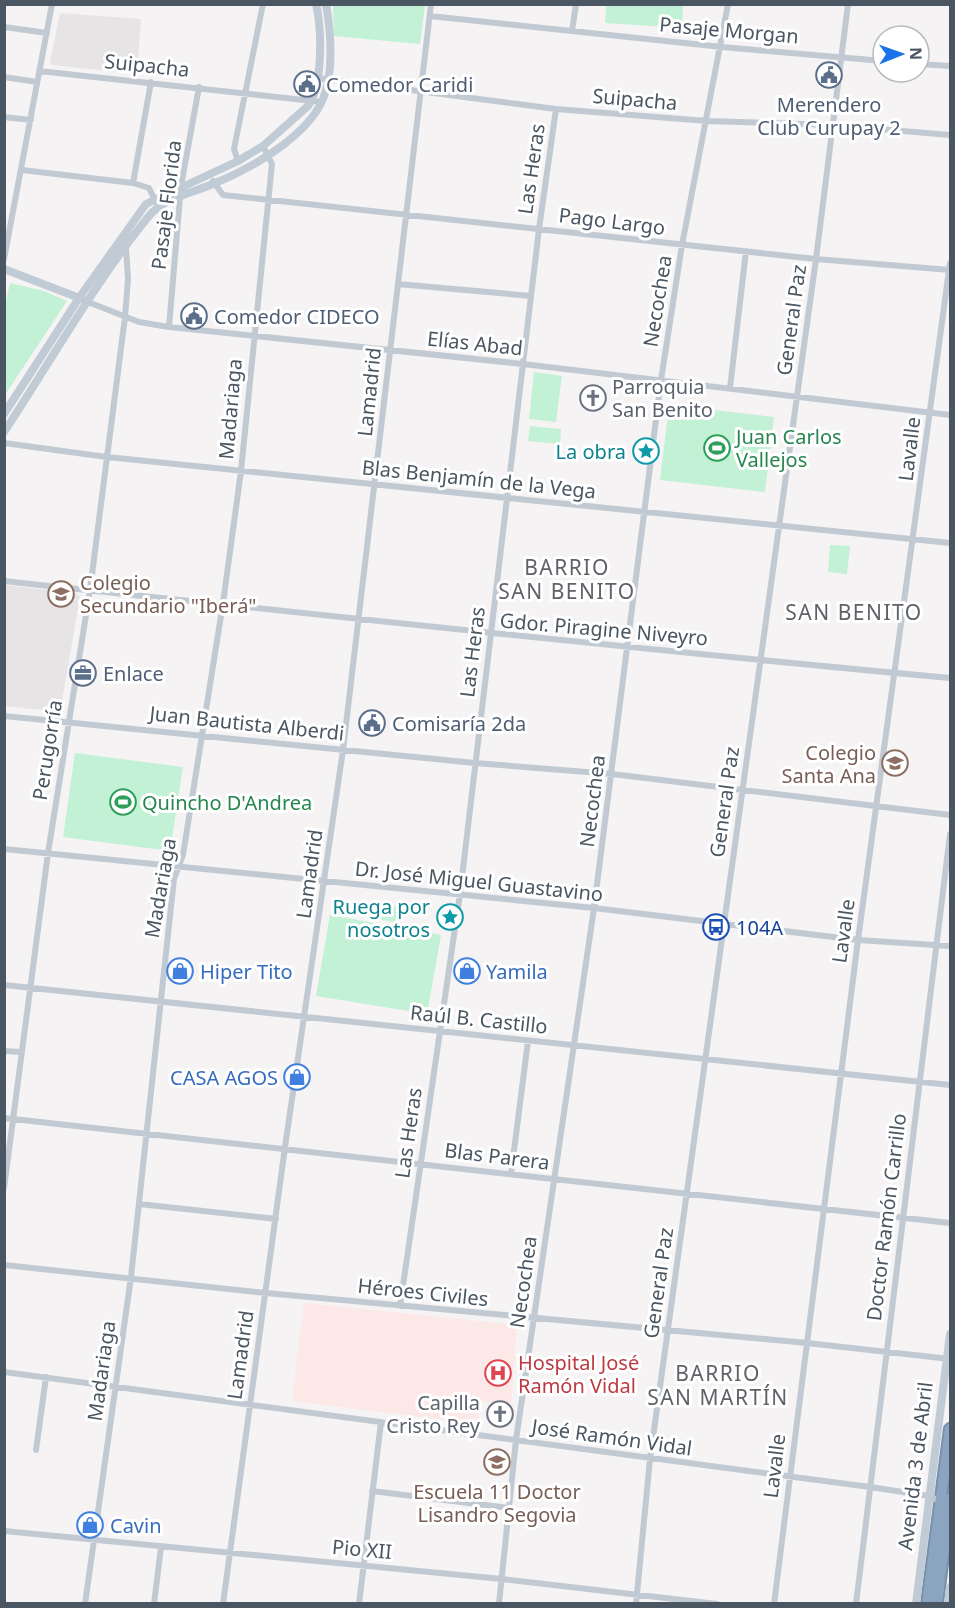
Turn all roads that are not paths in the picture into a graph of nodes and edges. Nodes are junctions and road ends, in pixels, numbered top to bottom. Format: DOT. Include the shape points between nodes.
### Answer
graph roads {
  1 [pos="52,4"];
  2 [pos="262,4"];
  3 [pos="316,4"];
  4 [pos="326,4"];
  5 [pos="431,4"];
  6 [pos="576,4"];
  7 [pos="728,4"];
  8 [pos="848,4"];
  9 [pos="430,16"];
  10 [pos="5,29"];
  11 [pos="572,31"];
  12 [pos="47,33"];
  13 [pos="722,47"];
  14 [pos="842,57"];
  15 [pos="871,59"];
  16 [pos="931,65"];
  17 [pos="951,66"];
  18 [pos="39,71"];
  19 [pos="4,77"];
  20 [pos="318,78"];
  21 [pos="329,79"];
  22 [pos="37,82"];
  23 [pos="151,82"];
  24 [pos="200,87"];
  25 [pos="244,92"];
  26 [pos="420,92"];
  27 [pos="318,101"];
  28 [pos="556,108"];
  29 [pos="4,117"];
  30 [pos="31,120"];
  31 [pos="707,121"];
  32 [pos="832,125"];
  33 [pos="951,135"];
  34 [pos="263,146"];
  35 [pos="270,155"];
  36 [pos="237,161"];
  37 [pos="22,170"];
  38 [pos="210,174"];
  39 [pos="133,183"];
  40 [pos="214,184"];
  41 [pos="181,186"];
  42 [pos="181,196"];
  43 [pos="268,199"];
  44 [pos="156,203"];
  45 [pos="406,214"];
  46 [pos="4,215"];
  47 [pos="12,217"];
  48 [pos="539,229"];
  49 [pos="682,245"];
  50 [pos="126,248"];
  51 [pos="746,251"];
  52 [pos="4,259"];
  53 [pos="816,259"];
  54 [pos="950,268"];
  55 [pos="4,269"];
  56 [pos="398,284"];
  57 [pos="531,296"];
  58 [pos="79,298"];
  59 [pos="88,302"];
  60 [pos="125,317"];
  61 [pos="170,327"];
  62 [pos="254,335"];
  63 [pos="391,351"];
  64 [pos="523,364"];
  65 [pos="661,380"];
  66 [pos="730,388"];
  67 [pos="797,396"];
  68 [pos="930,413"];
  69 [pos="4,414"];
  70 [pos="951,415"];
  71 [pos="4,432"];
  72 [pos="4,443"];
  73 [pos="107,457"];
  74 [pos="241,471"];
  75 [pos="375,485"];
  76 [pos="507,498"];
  77 [pos="644,511"];
  78 [pos="779,526"];
  79 [pos="914,540"];
  80 [pos="951,543"];
  81 [pos="4,581"];
  82 [pos="90,590"];
  83 [pos="224,603"];
  84 [pos="359,619"];
  85 [pos="491,634"];
  86 [pos="628,647"];
  87 [pos="761,660"];
  88 [pos="896,673"];
  89 [pos="951,678"];
  90 [pos="4,716"];
  91 [pos="68,723"];
  92 [pos="201,735"];
  93 [pos="343,750"];
  94 [pos="475,763"];
  95 [pos="612,774"];
  96 [pos="743,789"];
  97 [pos="877,808"];
  98 [pos="951,814"];
  99 [pos="951,834"];
  100 [pos="4,849"];
  101 [pos="48,853"];
  102 [pos="178,867"];
  103 [pos="325,883"];
  104 [pos="460,894"];
  105 [pos="594,908"];
  106 [pos="724,924"];
  107 [pos="858,940"];
  108 [pos="938,945"];
  109 [pos="951,946"];
  110 [pos="4,985"];
  111 [pos="29,987"];
  112 [pos="160,1000"];
  113 [pos="304,1016"];
  114 [pos="439,1032"];
  115 [pos="528,1041"];
  116 [pos="574,1046"];
  117 [pos="4,1051"];
  118 [pos="21,1052"];
  119 [pos="707,1058"];
  120 [pos="842,1074"];
  121 [pos="919,1084"];
  122 [pos="951,1085"];
  123 [pos="4,1118"];
  124 [pos="13,1119"];
  125 [pos="147,1133"];
  126 [pos="285,1147"];
  127 [pos="420,1163"];
  128 [pos="511,1174"];
  129 [pos="555,1179"];
  130 [pos="4,1188"];
  131 [pos="688,1193"];
  132 [pos="139,1204"];
  133 [pos="824,1210"];
  134 [pos="903,1218"];
  135 [pos="276,1219"];
  136 [pos="951,1223"];
  137 [pos="4,1265"];
  138 [pos="131,1277"];
  139 [pos="266,1293"];
  140 [pos="400,1306"];
  141 [pos="535,1319"];
  142 [pos="668,1330"];
  143 [pos="951,1334"];
  144 [pos="807,1343"];
  145 [pos="886,1351"];
  146 [pos="949,1359"];
  147 [pos="4,1372"];
  148 [pos="45,1377"];
  149 [pos="115,1385"];
  150 [pos="249,1403"];
  151 [pos="381,1422"];
  152 [pos="951,1429"];
  153 [pos="516,1440"];
  154 [pos="36,1450"];
  155 [pos="650,1459"];
  156 [pos="789,1478"];
  157 [pos="870,1487"];
  158 [pos="372,1491"];
  159 [pos="928,1496"];
  160 [pos="948,1504"];
  161 [pos="509,1508"];
  162 [pos="4,1531"];
  163 [pos="93,1541"];
  164 [pos="161,1547"];
  165 [pos="230,1554"];
  166 [pos="363,1566"];
  167 [pos="502,1578"];
  168 [pos="951,1587"];
  169 [pos="638,1593"];
  170 [pos="85,1604"];
  171 [pos="154,1604"];
  172 [pos="223,1604"];
  173 [pos="359,1604"];
  174 [pos="499,1604"];
  175 [pos="636,1604"];
  176 [pos="717,1604"];
  177 [pos="774,1604"];
  178 [pos="856,1604"];
  179 [pos="916,1604"];
  180 [pos="927,1604"];
  181 [pos="937,1604"];
  182 [pos="948,1604"];
  1 -- 12 [label="street"];
  2 -- 25 [label="street"];
  3 -- 20 [label="main road"];
  4 -- 21 [label="main road"];
  5 -- 9 [label="street, Lamadrid"];
  6 -- 11 [label="street"];
  7 -- 13 [label="street, Necochea"];
  8 -- 14 [label="street, General Paz"];
  9 -- 11 [label="street, Pasaje Morgan"];
  9 -- 26 [label="street, Lamadrid"];
  10 -- 12 [label="street"];
  11 -- 13 [label="street, Pasaje Morgan"];
  12 -- 18 [label="street"];
  13 -- 14 [label="street, Pasaje Morgan"];
  13 -- 31 [label="street, Necochea"];
  14 -- 15 [label="street, Pasaje Morgan"];
  14 -- 32 [label="street, General Paz"];
  16 -- 17 [label="street"];
  18 -- 22 [label="street"];
  18 -- 23 [label="street, Suipacha"];
  19 -- 22 [label="street"];
  20 -- 21 [label="street, Suipacha"];
  20 -- 27 [label="main road"];
  21 -- 26 [label="street, Suipacha"];
  21 -- 27 [label="main road"];
  22 -- 30 [label="street"];
  23 -- 24 [label="street, Suipacha"];
  23 -- 39 [label="street"];
  24 -- 25 [label="street, Suipacha"];
  24 -- 41 [label="street, Pasaje Florida"];
  25 -- 27 [label="street, Suipacha"];
  25 -- 36 [label="street" via="234,149"];
  26 -- 28 [label="street, Suipacha"];
  26 -- 45 [label="street, Lamadrid"];
  27 -- 34 [label="main road"];
  27 -- 35 [label="main road" via="306,123"];
  28 -- 31 [label="street, Suipacha"];
  28 -- 48 [label="street, Las Heras"];
  29 -- 30 [label="street"];
  30 -- 37 [label="street"];
  31 -- 32 [label="street, Suipacha"];
  31 -- 49 [label="street, Necochea"];
  32 -- 33 [label="street, Suipacha"];
  32 -- 53 [label="street, General Paz"];
  34 -- 35 [label="street"];
  34 -- 36 [label="main road"];
  35 -- 40 [label="main road"];
  35 -- 43 [label="street, Madariaga"];
  36 -- 38 [label="main road"];
  37 -- 39 [label="street"];
  37 -- 47 [label="street"];
  38 -- 40 [label="street"];
  38 -- 41 [label="main road"];
  39 -- 44 [label="street" via="149,188"];
  40 -- 42 [label="main road"];
  40 -- 43 [label="street, Pago Largo" via="223,195"];
  41 -- 42 [label="street, Pasaje Florida"];
  41 -- 44 [label="main road"];
  42 -- 44 [label="main road"];
  42 -- 61 [label="street, Pasaje Florida"];
  43 -- 45 [label="street, Pago Largo"];
  43 -- 62 [label="street, Madariaga"];
  44 -- 50 [label="main road"];
  44 -- 58 [label="main road" via="138,214"];
  45 -- 48 [label="street, Pago Largo"];
  45 -- 56 [label="street, Lamadrid"];
  46 -- 47 [label="street"];
  47 -- 52 [label="street"];
  48 -- 49 [label="street, Pago Largo"];
  48 -- 57 [label="street, Las Heras"];
  49 -- 51 [label="street, Pago Largo"];
  49 -- 65 [label="street, Necochea"];
  50 -- 59 [label="main road"];
  50 -- 60 [label="street, Perugorría"];
  51 -- 53 [label="street, Pago Largo"];
  51 -- 66 [label="street"];
  53 -- 54 [label="street, Pago Largo"];
  53 -- 67 [label="street, General Paz"];
  54 -- 68 [label="street, Lavalle"];
  55 -- 58 [label="main road, Elías Abad"];
  56 -- 57 [label="street"];
  56 -- 63 [label="street, Lamadrid"];
  57 -- 64 [label="street, Las Heras"];
  58 -- 59 [label="main road, Elías Abad"];
  58 -- 69 [label="main road"];
  59 -- 60 [label="street, Elías Abad"];
  59 -- 71 [label="main road"];
  60 -- 61 [label="street, Elías Abad"];
  60 -- 73 [label="street, Perugorría"];
  61 -- 62 [label="street, Elías Abad"];
  62 -- 63 [label="street, Elías Abad"];
  62 -- 74 [label="street, Madariaga"];
  63 -- 64 [label="street, Elías Abad"];
  63 -- 75 [label="street, Lamadrid"];
  64 -- 65 [label="street, Elías Abad"];
  64 -- 76 [label="street, Las Heras"];
  65 -- 66 [label="street, Elías Abad"];
  65 -- 77 [label="street, Necochea"];
  66 -- 67 [label="street, Elías Abad"];
  67 -- 68 [label="street, Elías Abad"];
  67 -- 78 [label="street, General Paz"];
  68 -- 70 [label="street, Elías Abad"];
  68 -- 79 [label="street, Lavalle"];
  72 -- 73 [label="street, Blas Benjamín de la Vega"];
  73 -- 74 [label="street, Blas Benjamín de la Vega"];
  73 -- 82 [label="street, Perugorría"];
  74 -- 75 [label="street, Blas Benjamín de la Vega"];
  74 -- 83 [label="street, Madariaga"];
  75 -- 76 [label="street, Blas Benjamín de la Vega"];
  75 -- 84 [label="street, Lamadrid"];
  76 -- 77 [label="street, Blas Benjamín de la Vega"];
  76 -- 85 [label="street, Las Heras"];
  77 -- 78 [label="street, Blas Benjamín de la Vega"];
  77 -- 86 [label="street, Necochea"];
  78 -- 79 [label="street, Blas Benjamín de la Vega"];
  78 -- 87 [label="street, General Paz"];
  79 -- 80 [label="street, Blas Benjamín de la Vega"];
  79 -- 88 [label="street, Lavalle"];
  81 -- 82 [label="street, Gdor. Piragine Niveyro"];
  82 -- 83 [label="street, Gdor. Piragine Niveyro"];
  82 -- 91 [label="street, Perugorría"];
  83 -- 84 [label="street, Gdor. Piragine Niveyro"];
  83 -- 92 [label="street, Madariaga"];
  84 -- 85 [label="street, Gdor. Piragine Niveyro"];
  84 -- 93 [label="street, Lamadrid"];
  85 -- 86 [label="street, Gdor. Piragine Niveyro"];
  85 -- 94 [label="street, Las Heras"];
  86 -- 87 [label="street, Gdor. Piragine Niveyro"];
  86 -- 95 [label="street, Necochea"];
  87 -- 88 [label="street, Gdor. Piragine Niveyro"];
  87 -- 96 [label="street, General Paz"];
  88 -- 89 [label="street, Gdor. Piragine Niveyro"];
  88 -- 97 [label="street, Lavalle"];
  90 -- 91 [label="street, Juan Bautista Alberdi"];
  91 -- 92 [label="street, Juan Bautista Alberdi"];
  91 -- 101 [label="street, Perugorría"];
  92 -- 93 [label="street, Juan Bautista Alberdi"];
  92 -- 102 [label="street, Madariaga"];
  93 -- 94 [label="street, Juan Bautista Alberdi"];
  93 -- 103 [label="street, Lamadrid"];
  94 -- 95 [label="street, Juan Bautista Alberdi"];
  94 -- 104 [label="street, Las Heras"];
  95 -- 96 [label="street, Juan Bautista Alberdi"];
  95 -- 105 [label="street, Necochea"];
  96 -- 97 [label="street, Juan Bautista Alberdi"];
  96 -- 106 [label="street, General Paz"];
  97 -- 98 [label="street, Juan Bautista Alberdi"];
  97 -- 107 [label="street, Lavalle"];
  99 -- 108 [label="street, Doctor Ramón Carrillo"];
  100 -- 101 [label="street, Dr. José Miguel Guastavino"];
  101 -- 102 [label="street, Dr. José Miguel Guastavino"];
  101 -- 111 [label="street, Perugorría"];
  102 -- 103 [label="street, Dr. José Miguel Guastavino"];
  102 -- 112 [label="street, Madariaga"];
  103 -- 104 [label="street, Dr. José Miguel Guastavino"];
  103 -- 113 [label="street, Lamadrid"];
  104 -- 105 [label="street, Dr. José Miguel Guastavino"];
  104 -- 114 [label="street, Las Heras"];
  105 -- 106 [label="street, Dr. José Miguel Guastavino"];
  105 -- 116 [label="street, Necochea"];
  106 -- 107 [label="street, Dr. José Miguel Guastavino"];
  106 -- 119 [label="street, General Paz"];
  107 -- 108 [label="street, Dr. José Miguel Guastavino"];
  107 -- 120 [label="street, Lavalle"];
  108 -- 109 [label="street, Dr. José Miguel Guastavino"];
  108 -- 121 [label="street, Doctor Ramón Carrillo"];
  110 -- 111 [label="street, Raúl B. Castillo"];
  111 -- 112 [label="street, Raúl B. Castillo"];
  111 -- 118 [label="street, Perugorría"];
  112 -- 113 [label="street, Raúl B. Castillo"];
  112 -- 125 [label="street, Madariaga"];
  113 -- 114 [label="street, Raúl B. Castillo"];
  113 -- 126 [label="street, Lamadrid"];
  114 -- 115 [label="street, Raúl B. Castillo"];
  114 -- 127 [label="street, Las Heras"];
  115 -- 116 [label="street, Raúl B. Castillo"];
  115 -- 128 [label="street"];
  116 -- 119 [label="street, Raúl B. Castillo"];
  116 -- 129 [label="street, Necochea"];
  117 -- 118 [label="street"];
  118 -- 124 [label="street, Perugorría"];
  119 -- 120 [label="street, Raúl B. Castillo"];
  119 -- 131 [label="street, General Paz"];
  120 -- 121 [label="street, Raúl B. Castillo"];
  120 -- 133 [label="street, Lavalle"];
  121 -- 122 [label="street, Raúl B. Castillo"];
  121 -- 134 [label="street, Doctor Ramón Carrillo"];
  123 -- 124 [label="street, Blas Parera"];
  124 -- 125 [label="street, Blas Parera"];
  124 -- 130 [label="street, Perugorría"];
  125 -- 126 [label="street, Blas Parera"];
  125 -- 132 [label="street, Madariaga"];
  126 -- 127 [label="street, Blas Parera"];
  126 -- 135 [label="street, Lamadrid"];
  127 -- 128 [label="street, Blas Parera"];
  127 -- 140 [label="street, Las Heras"];
  128 -- 129 [label="street, Blas Parera"];
  129 -- 131 [label="street, Blas Parera"];
  129 -- 141 [label="street, Necochea"];
  131 -- 133 [label="street, Blas Parera"];
  131 -- 142 [label="street, General Paz"];
  132 -- 135 [label="street"];
  132 -- 138 [label="street, Madariaga"];
  133 -- 134 [label="street, Blas Parera"];
  133 -- 144 [label="street, Lavalle"];
  134 -- 136 [label="street, Blas Parera"];
  134 -- 145 [label="street, Doctor Ramón Carrillo"];
  135 -- 139 [label="street, Lamadrid"];
  137 -- 138 [label="street, Héroes Civiles"];
  138 -- 139 [label="street, Héroes Civiles"];
  138 -- 149 [label="street, Madariaga"];
  139 -- 140 [label="street, Héroes Civiles"];
  139 -- 150 [label="street, Lamadrid"];
  140 -- 141 [label="street, Héroes Civiles"];
  141 -- 142 [label="street, Héroes Civiles"];
  141 -- 153 [label="street, Necochea"];
  142 -- 144 [label="street, Héroes Civiles"];
  142 -- 155 [label="street, General Paz"];
  143 -- 146 [label="main road, Avenida 3 de Abril"];
  144 -- 145 [label="street, Héroes Civiles"];
  144 -- 156 [label="street, Lavalle"];
  145 -- 146 [label="street, Héroes Civiles"];
  145 -- 157 [label="street, Doctor Ramón Carrillo"];
  146 -- 159 [label="main road, Avenida 3 de Abril"];
  147 -- 148 [label="street, José Ramón Vidal"];
  148 -- 149 [label="street, José Ramón Vidal"];
  148 -- 154 [label="street"];
  149 -- 150 [label="street, José Ramón Vidal"];
  149 -- 163 [label="street, Madariaga"];
  150 -- 151 [label="street, José Ramón Vidal"];
  150 -- 165 [label="street, Lamadrid"];
  151 -- 153 [label="street, José Ramón Vidal"];
  151 -- 158 [label="street"];
  152 -- 160 [label="highway, Avenida 3 de Abril"];
  153 -- 155 [label="street, José Ramón Vidal"];
  153 -- 161 [label="street, Necochea"];
  155 -- 156 [label="street, José Ramón Vidal"];
  155 -- 169 [label="street, General Paz"];
  156 -- 157 [label="street, José Ramón Vidal"];
  156 -- 177 [label="street, Lavalle"];
  157 -- 159 [label="street, José Ramón Vidal"];
  157 -- 178 [label="street, Doctor Ramón Carrillo"];
  158 -- 161 [label="street"];
  158 -- 166 [label="street"];
  159 -- 160 [label="street, José Ramón Vidal"];
  159 -- 179 [label="main road, Avenida 3 de Abril"];
  160 -- 180 [label="highway, Avenida 3 de Abril"];
  160 -- 181 [label="highway, Avenida 3 de Abril"];
  161 -- 167 [label="street, Necochea"];
  162 -- 163 [label="street, Pio XII"];
  163 -- 164 [label="street, Pio XII"];
  163 -- 170 [label="street, Madariaga"];
  164 -- 165 [label="street, Pio XII"];
  164 -- 171 [label="street"];
  165 -- 166 [label="street, Pio XII"];
  165 -- 172 [label="street, Lamadrid"];
  166 -- 167 [label="street, Pio XII"];
  166 -- 173 [label="street"];
  167 -- 169 [label="street, Pio XII"];
  167 -- 174 [label="street, Necochea"];
  168 -- 182 [label="main road"];
  169 -- 175 [label="street, General Paz"];
  169 -- 176 [label="street, Pio XII"];
}
